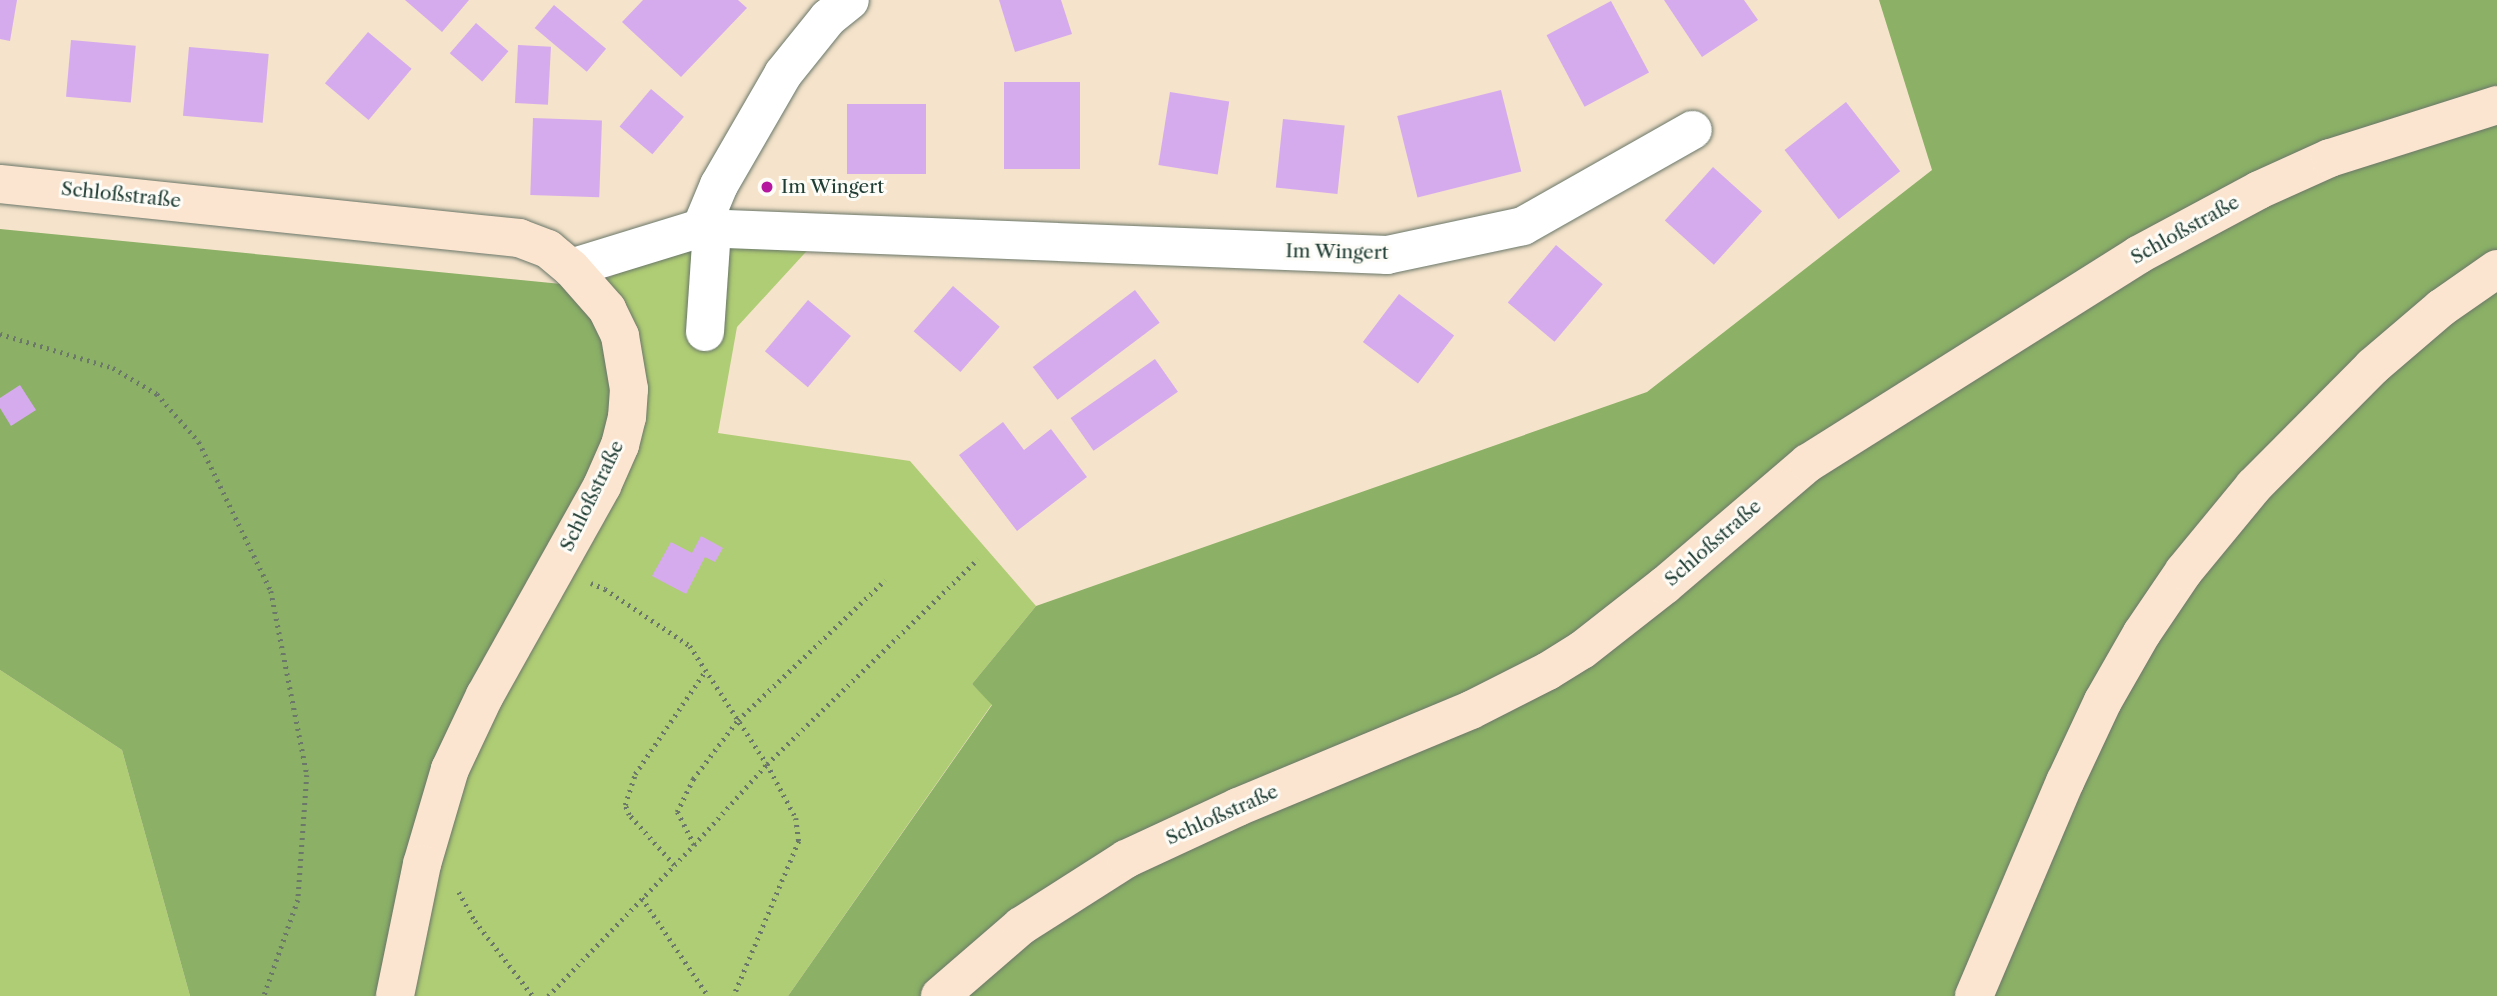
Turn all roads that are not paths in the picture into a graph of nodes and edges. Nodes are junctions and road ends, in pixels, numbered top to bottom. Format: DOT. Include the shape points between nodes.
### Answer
graph roads {
  1 [pos="829,6"];
  2 [pos="2497,104"];
  3 [pos="1693,130"];
  4 [pos="0,184"];
  5 [pos="707,229"];
  6 [pos="571,268"];
  7 [pos="2497,269"];
  8 [pos="705,332"];
  9 [pos="395,996"];
  10 [pos="940,996"];
  11 [pos="1974,996"];
  1 -- 5 [label="street" via="719,185"];
  2 -- 10 [label="main road, Schloßstraße" via="2330,158 2138,255 1808,463 1582,650 1471,710 1126,859 1021,926"];
  3 -- 5 [label="street, Im Wingert" via="1522,226 1387,255"];
  4 -- 6 [label="main road, Schloßstraße" via="484,232 548,249"];
  5 -- 6 [label="street, Im Wingert"];
  5 -- 8 [label="street"];
  6 -- 9 [label="main road, Schloßstraße" via="607,309 620,336 629,389 627,417 601,486 485,695 450,769 422,864"];
  7 -- 11 [label="main road" via="2431,316 2372,367 2254,486 2176,582 2098,711"];
}
